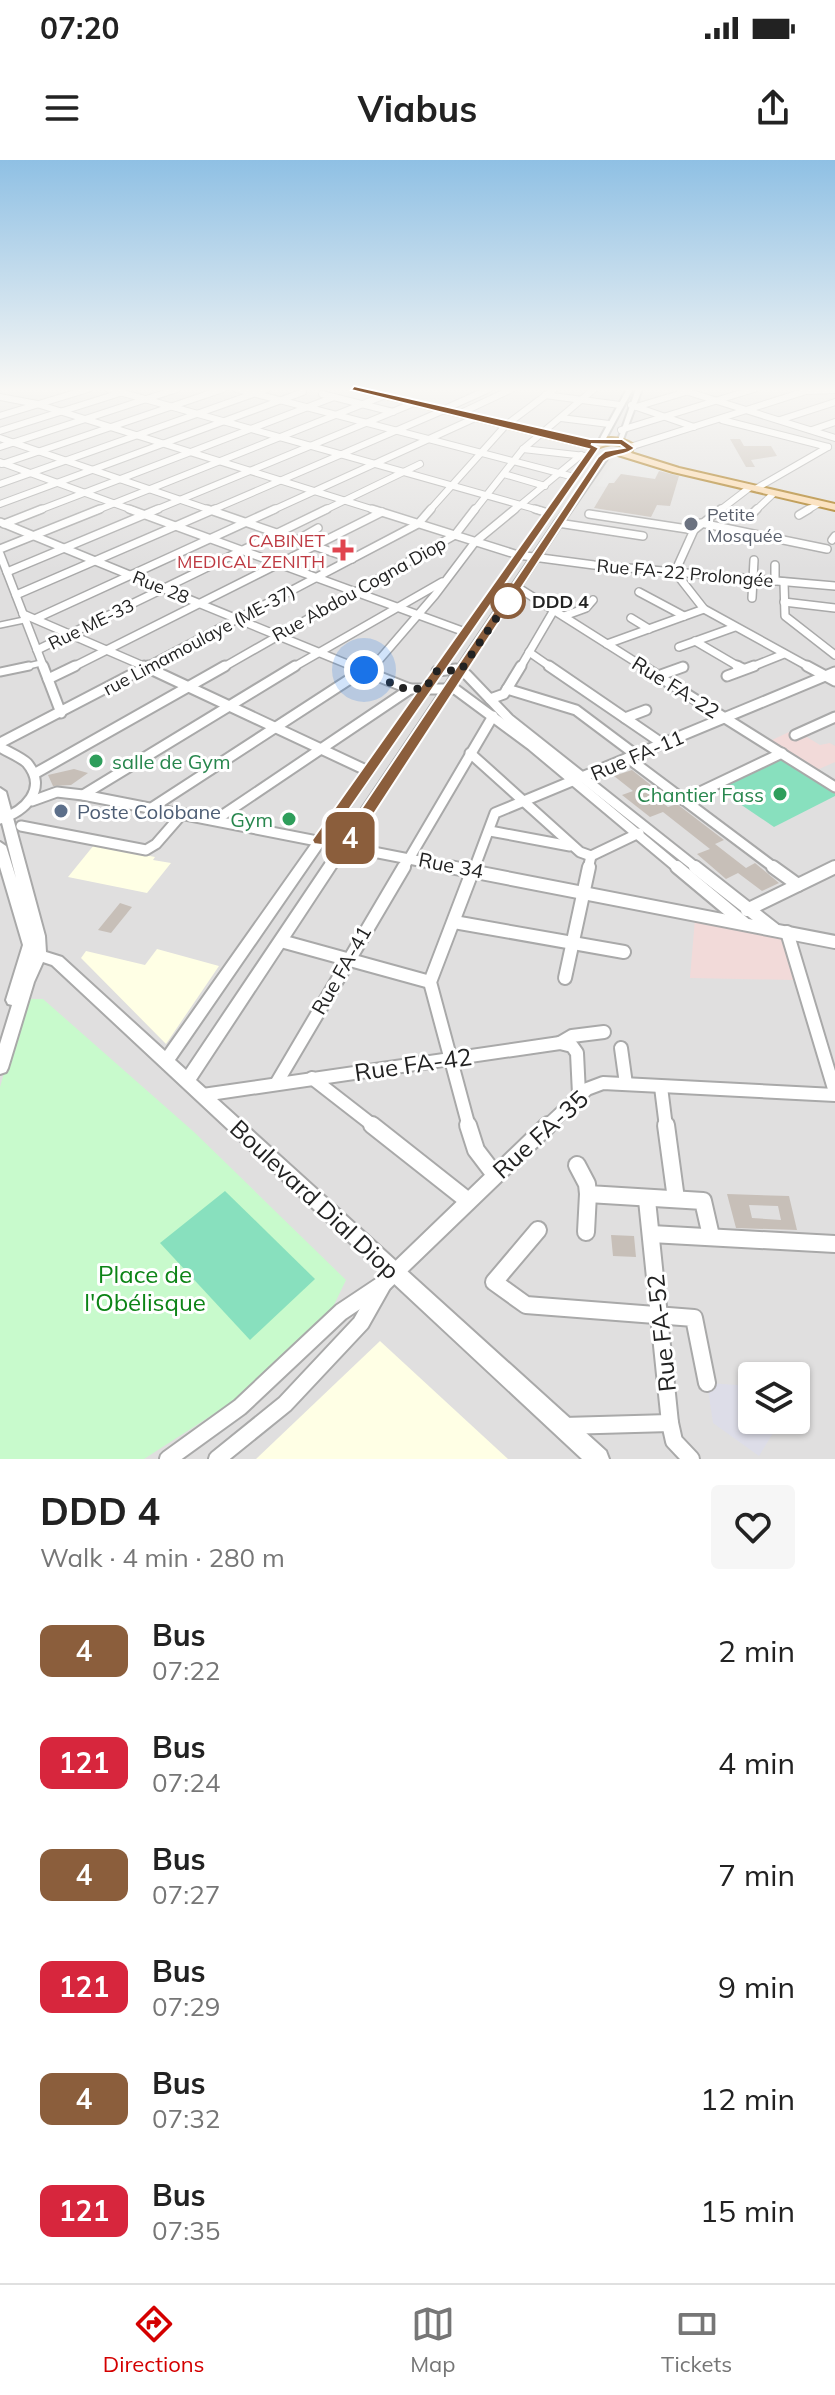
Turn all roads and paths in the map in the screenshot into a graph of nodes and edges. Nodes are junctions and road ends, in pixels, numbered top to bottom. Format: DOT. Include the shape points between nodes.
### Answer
graph roads {
  1 [pos="523,449"];
  2 [pos="36,450"];
  3 [pos="44,450"];
  4 [pos="95,450"];
  5 [pos="147,450"];
  6 [pos="182,450"];
  7 [pos="196,450"];
  8 [pos="250,450"];
  9 [pos="302,450"];
  10 [pos="323,450"];
  11 [pos="354,450"];
  12 [pos="406,450"];
  13 [pos="469,450"];
  14 [pos="485,450"];
  15 [pos="529,450"];
  16 [pos="590,450"];
  17 [pos="593,450"];
  18 [pos="601,450"];
  19 [pos="618,450"];
  20 [pos="633,450"];
  21 [pos="825,450"];
  22 [pos="40,451"];
  23 [pos="190,452"];
  24 [pos="482,453"];
  25 [pos="608,453"];
  26 [pos="341,455"];
  27 [pos="581,455"];
  28 [pos="66,460"];
  29 [pos="514,461"];
  30 [pos="220,462"];
  31 [pos="1,464"];
  32 [pos="374,464"];
  33 [pos="420,464"];
  34 [pos="93,470"];
  35 [pos="250,471"];
  36 [pos="30,473"];
  37 [pos="404,473"];
  38 [pos="504,474"];
  39 [pos="561,474"];
  40 [pos="574,477"];
  41 [pos="121,479"];
  42 [pos="281,481"];
  43 [pos="57,483"];
  44 [pos="0,484"];
  45 [pos="452,486"];
  46 [pos="545,486"];
  47 [pos="753,488"];
  48 [pos="150,489"];
  49 [pos="314,491"];
  50 [pos="85,493"];
  51 [pos="773,494"];
  52 [pos="487,496"];
  53 [pos="181,500"];
  54 [pos="347,502"];
  55 [pos="0,504"];
  56 [pos="114,504"];
  57 [pos="818,504"];
  58 [pos="521,506"];
  59 [pos="835,506"];
  60 [pos="212,511"];
  61 [pos="382,512"];
  62 [pos="548,513"];
  63 [pos="589,514"];
  64 [pos="144,515"];
  65 [pos="799,515"];
  66 [pos="750,516"];
  67 [pos="246,522"];
  68 [pos="2,523"];
  69 [pos="558,523"];
  70 [pos="418,524"];
  71 [pos="176,526"];
  72 [pos="697,527"];
  73 [pos="318,528"];
  74 [pos="279,534"];
  75 [pos="455,535"];
  76 [pos="33,536"];
  77 [pos="643,536"];
  78 [pos="209,539"];
  79 [pos="297,540"];
  80 [pos="475,542"];
  81 [pos="314,546"];
  82 [pos="64,548"];
  83 [pos="827,549"];
  84 [pos="243,551"];
  85 [pos="0,552"];
  86 [pos="518,555"];
  87 [pos="352,559"];
  88 [pos="535,559"];
  89 [pos="754,560"];
  90 [pos="96,561"];
  91 [pos="279,564"];
  92 [pos="775,565"];
  93 [pos="7,572"];
  94 [pos="675,572"];
  95 [pos="130,575"];
  96 [pos="316,578"];
  97 [pos="752,579"];
  98 [pos="780,581"];
  99 [pos="442,582"];
  100 [pos="835,586"];
  101 [pos="517,587"];
  102 [pos="164,589"];
  103 [pos="355,592"];
  104 [pos="421,592"];
  105 [pos="639,592"];
  106 [pos="16,595"];
  107 [pos="435,595"];
  108 [pos="752,598"];
  109 [pos="593,600"];
  110 [pos="784,602"];
  111 [pos="201,604"];
  112 [pos="397,607"];
  113 [pos="835,608"];
  114 [pos="704,609"];
  115 [pos="554,610"];
  116 [pos="416,614"];
  117 [pos="564,616"];
  118 [pos="684,616"];
  119 [pos="24,617"];
  120 [pos="37,618"];
  121 [pos="631,618"];
  122 [pos="238,619"];
  123 [pos="0,625"];
  124 [pos="735,627"];
  125 [pos="649,629"];
  126 [pos="465,632"];
  127 [pos="71,633"];
  128 [pos="276,634"];
  129 [pos="695,641"];
  130 [pos="607,644"];
  131 [pos="679,647"];
  132 [pos="37,650"];
  133 [pos="108,650"];
  134 [pos="319,651"];
  135 [pos="529,652"];
  136 [pos="784,654"];
  137 [pos="835,655"];
  138 [pos="41,663"];
  139 [pos="147,667"];
  140 [pos="683,667"];
  141 [pos="743,669"];
  142 [pos="364,670"];
  143 [pos="461,670"];
  144 [pos="437,671"];
  145 [pos="0,672"];
  146 [pos="658,676"];
  147 [pos="727,676"];
  148 [pos="832,677"];
  149 [pos="48,679"];
  150 [pos="188,685"];
  151 [pos="410,689"];
  152 [pos="425,689"];
  153 [pos="449,689"];
  154 [pos="507,689"];
  155 [pos="490,699"];
  156 [pos="230,705"];
  157 [pos="646,710"];
  158 [pos="61,713"];
  159 [pos="493,716"];
  160 [pos="835,717"];
  161 [pos="625,718"];
  162 [pos="725,718"];
  163 [pos="275,726"];
  164 [pos="795,735"];
  165 [pos="663,744"];
  166 [pos="0,745"];
  167 [pos="322,749"];
  168 [pos="470,753"];
  169 [pos="782,753"];
  170 [pos="632,757"];
  171 [pos="368,771"];
  172 [pos="35,778"];
  173 [pos="578,779"];
  174 [pos="832,782"];
  175 [pos="0,792"];
  176 [pos="57,792"];
  177 [pos="83,795"];
  178 [pos="683,800"];
  179 [pos="32,801"];
  180 [pos="523,801"];
  181 [pos="153,807"];
  182 [pos="183,813"];
  183 [pos="4,818"];
  184 [pos="217,819"];
  185 [pos="21,826"];
  186 [pos="490,831"];
  187 [pos="639,833"];
  188 [pos="320,840"];
  189 [pos="346,845"];
  190 [pos="0,846"];
  191 [pos="570,846"];
  192 [pos="591,856"];
  193 [pos="407,857"];
  194 [pos="835,867"];
  195 [pos="476,870"];
  196 [pos="798,885"];
  197 [pos="584,891"];
  198 [pos="750,908"];
  199 [pos="740,919"];
  200 [pos="454,922"];
  201 [pos="781,931"];
  202 [pos="281,941"];
  203 [pos="573,942"];
  204 [pos="835,942"];
  205 [pos="624,952"];
  206 [pos="42,954"];
  207 [pos="347,960"];
  208 [pos="565,978"];
  209 [pos="430,982"];
  210 [pos="604,1032"];
  211 [pos="560,1043"];
  212 [pos="0,1045"];
  213 [pos="621,1048"];
  214 [pos="448,1058"];
  215 [pos="166,1061"];
  216 [pos="0,1068"];
  217 [pos="312,1078"];
  218 [pos="187,1081"];
  219 [pos="276,1084"];
  220 [pos="626,1084"];
  221 [pos="661,1087"];
  222 [pos="579,1094"];
  223 [pos="835,1094"];
  224 [pos="203,1095"];
  225 [pos="577,1165"];
  226 [pos="495,1175"];
  227 [pos="588,1194"];
  228 [pos="676,1199"];
  229 [pos="467,1200"];
  230 [pos="647,1200"];
  231 [pos="538,1230"];
  232 [pos="586,1232"];
  233 [pos="651,1234"];
  234 [pos="711,1236"];
  235 [pos="835,1244"];
  236 [pos="389,1279"];
  237 [pos="658,1313"];
  238 [pos="707,1383"];
  239 [pos="670,1423"];
  240 [pos="560,1426"];
  241 [pos="168,1459"];
  242 [pos="217,1459"];
  243 [pos="598,1459"];
  244 [pos="691,1459"];
  1 -- 29 [label="street, Rue Abdou Cogna Diop"];
  2 -- 22 [label="street"];
  3 -- 22 [label="street"];
  4 -- 28 [label="street"];
  5 -- 34 [label="street"];
  6 -- 23 [label="street"];
  7 -- 23 [label="street"];
  8 -- 30 [label="street"];
  9 -- 35 [label="street"];
  10 -- 26 [label="street"];
  11 -- 26 [label="street"];
  12 -- 32 [label="street"];
  13 -- 24 [label="street"];
  14 -- 24 [label="street"];
  15 -- 27 [label="street"];
  16 -- 27 [label="street"];
  17 -- 40 [label="street"];
  18 -- 25 [label="main road"];
  19 -- 25 [label="main road"];
  20 -- 47 [label="main road"];
  21 -- 47 [label="street"];
  22 -- 28 [label="street"];
  22 -- 31 [label="street"];
  23 -- 30 [label="street"];
  23 -- 41 [label="street"];
  24 -- 29 [label="street"];
  24 -- 45 [label="street"];
  25 -- 69 [label="street"];
  26 -- 32 [label="street"];
  26 -- 42 [label="street"];
  27 -- 39 [label="street"];
  28 -- 34 [label="street"];
  28 -- 36 [label="street"];
  29 -- 38 [label="street, Rue Abdou Cogna Diop"];
  29 -- 39 [label="street"];
  30 -- 35 [label="street"];
  30 -- 48 [label="street"];
  31 -- 36 [label="street"];
  32 -- 37 [label="street"];
  32 -- 49 [label="street"];
  33 -- 37 [label="street, Rue ME-33"];
  34 -- 41 [label="street"];
  34 -- 43 [label="street"];
  35 -- 42 [label="street"];
  35 -- 53 [label="street"];
  36 -- 43 [label="street"];
  36 -- 44 [label="street"];
  37 -- 45 [label="street"];
  37 -- 54 [label="street, Rue ME-33"];
  38 -- 46 [label="street"];
  38 -- 52 [label="street, Rue Abdou Cogna Diop"];
  39 -- 40 [label="street"];
  39 -- 46 [label="street"];
  40 -- 62 [label="street"];
  41 -- 48 [label="street"];
  41 -- 50 [label="street"];
  42 -- 49 [label="street"];
  42 -- 60 [label="street"];
  43 -- 50 [label="street"];
  43 -- 55 [label="street"];
  45 -- 52 [label="street"];
  45 -- 70 [label="street"];
  46 -- 58 [label="street"];
  47 -- 51 [label="main road"];
  47 -- 59 [label="main road"];
  47 -- 72 [label="street"];
  48 -- 53 [label="street"];
  48 -- 56 [label="street"];
  49 -- 54 [label="street"];
  49 -- 67 [label="street"];
  50 -- 56 [label="street"];
  50 -- 68 [label="street"];
  51 -- 57 [label="main road"];
  51 -- 66 [label="street"];
  52 -- 58 [label="street"];
  52 -- 75 [label="street, Rue Abdou Cogna Diop"];
  53 -- 60 [label="street"];
  53 -- 64 [label="street"];
  54 -- 61 [label="street"];
  54 -- 74 [label="street, Rue ME-33"];
  56 -- 64 [label="street"];
  56 -- 76 [label="street"];
  57 -- 59 [label="main road"];
  57 -- 65 [label="street"];
  58 -- 62 [label="street"];
  58 -- 80 [label="street"];
  60 -- 67 [label="street"];
  60 -- 71 [label="street"];
  61 -- 70 [label="street"];
  61 -- 81 [label="street"];
  62 -- 86 [label="street"];
  63 -- 72 [label="street"];
  64 -- 71 [label="street"];
  64 -- 82 [label="street"];
  67 -- 74 [label="street"];
  67 -- 78 [label="street"];
  68 -- 76 [label="street, Rue 28"];
  69 -- 77 [label="street"];
  69 -- 88 [label="street"];
  70 -- 75 [label="street"];
  70 -- 87 [label="street, rue Limamoulaye (ME-37)"];
  71 -- 78 [label="street"];
  71 -- 90 [label="street"];
  72 -- 83 [label="street"];
  72 -- 94 [label="street"];
  73 -- 79 [label="street"];
  74 -- 79 [label="street"];
  74 -- 84 [label="street, Rue ME-33"];
  75 -- 80 [label="street"];
  75 -- 103 [label="street, Rue Abdou Cogna Diop"];
  76 -- 82 [label="street, Rue 28"];
  76 -- 85 [label="street"];
  78 -- 84 [label="street"];
  78 -- 95 [label="street"];
  79 -- 81 [label="street"];
  80 -- 86 [label="street"];
  80 -- 99 [label="street"];
  81 -- 87 [label="street"];
  81 -- 91 [label="street"];
  82 -- 90 [label="street, Rue 28"];
  82 -- 93 [label="street"];
  84 -- 91 [label="street"];
  84 -- 102 [label="street, Rue ME-33"];
  85 -- 93 [label="street"];
  86 -- 88 [label="street"];
  86 -- 126 [label="street"];
  87 -- 96 [label="street, rue Limamoulaye (ME-37)"];
  88 -- 94 [label="street, Rue FA-22 Prolongée"];
  88 -- 101 [label="street"];
  89 -- 97 [label="street"];
  90 -- 95 [label="street, Rue 28"];
  90 -- 106 [label="street"];
  91 -- 96 [label="street"];
  91 -- 111 [label="street"];
  92 -- 98 [label="street"];
  93 -- 106 [label="street"];
  94 -- 97 [label="street, Rue FA-22 Prolongée"];
  94 -- 114 [label="street"];
  95 -- 102 [label="street, Rue 28"];
  95 -- 120 [label="street"];
  96 -- 103 [label="street"];
  96 -- 122 [label="street, rue Limamoulaye (ME-37)"];
  97 -- 98 [label="street, Rue FA-22 Prolongée"];
  97 -- 108 [label="street"];
  98 -- 100 [label="street, Rue FA-22 Prolongée"];
  98 -- 110 [label="street"];
  99 -- 104 [label="street"];
  99 -- 107 [label="street"];
  101 -- 115 [label="street, Rue FA-22"];
  101 -- 143 [label="street"];
  102 -- 111 [label="street, Rue 28"];
  102 -- 127 [label="street, Rue ME-33"];
  103 -- 112 [label="street"];
  103 -- 128 [label="street, Rue Abdou Cogna Diop"];
  104 -- 107 [label="street"];
  104 -- 112 [label="street"];
  105 -- 118 [label="street"];
  106 -- 119 [label="street"];
  107 -- 116 [label="street"];
  109 -- 117 [label="street"];
  110 -- 113 [label="street"];
  110 -- 137 [label="street" via="785,616"];
  111 -- 122 [label="street, Rue 28"];
  111 -- 133 [label="street"];
  112 -- 116 [label="street"];
  112 -- 134 [label="street"];
  114 -- 118 [label="street"];
  114 -- 124 [label="street"];
  115 -- 117 [label="street, Rue FA-22"];
  115 -- 135 [label="street"];
  116 -- 126 [label="street"];
  116 -- 142 [label="street" via="388,652"];
  117 -- 130 [label="street, Rue FA-22"];
  118 -- 125 [label="street"];
  119 -- 120 [label="street"];
  119 -- 123 [label="street"];
  119 -- 132 [label="street"];
  120 -- 127 [label="street"];
  121 -- 125 [label="street"];
  122 -- 128 [label="street, Rue 28"];
  122 -- 139 [label="street, rue Limamoulaye (ME-37)"];
  124 -- 129 [label="street"];
  124 -- 136 [label="street"];
  125 -- 130 [label="street"];
  126 -- 144 [label="street"];
  127 -- 132 [label="street, Rue ME-33"];
  127 -- 133 [label="street"];
  128 -- 134 [label="street, Rue 28"];
  128 -- 150 [label="street, Rue Abdou Cogna Diop"];
  129 -- 131 [label="street"];
  129 -- 141 [label="street"];
  130 -- 146 [label="street, Rue FA-22"];
  132 -- 138 [label="street"];
  133 -- 139 [label="street"];
  133 -- 149 [label="street"];
  134 -- 142 [label="street, Rue 28"];
  134 -- 156 [label="street"];
  135 -- 154 [label="street"];
  135 -- 161 [label="street"];
  136 -- 141 [label="street"];
  136 -- 148 [label="street"];
  138 -- 145 [label="street"];
  138 -- 149 [label="street"];
  139 -- 150 [label="street"];
  139 -- 158 [label="street, rue Limamoulaye (ME-37)"];
  140 -- 146 [label="street"];
  141 -- 147 [label="street"];
  142 -- 151 [label="street, Rue 28"];
  142 -- 163 [label="street"];
  143 -- 144 [label="street"];
  143 -- 153 [label="street"];
  143 -- 155 [label="street"];
  144 -- 152 [label="street"];
  146 -- 162 [label="street, Rue FA-22"];
  148 -- 162 [label="street, Rue FA-11"];
  149 -- 158 [label="street"];
  150 -- 156 [label="street"];
  150 -- 172 [label="street, Rue Abdou Cogna Diop"];
  151 -- 152 [label="street"];
  151 -- 167 [label="street"];
  152 -- 153 [label="street"];
  152 -- 171 [label="street"];
  153 -- 159 [label="street" via="464,693"];
  153 -- 189 [label="street"];
  154 -- 155 [label="street"];
  154 -- 170 [label="street" via="576,710"];
  155 -- 173 [label="street"];
  156 -- 163 [label="street"];
  156 -- 177 [label="street"];
  157 -- 161 [label="street"];
  158 -- 166 [label="street, rue Limamoulaye (ME-37)"];
  159 -- 168 [label="street, Rue FA-41"];
  159 -- 173 [label="street"];
  160 -- 164 [label="street"];
  161 -- 165 [label="street"];
  162 -- 165 [label="street, Rue FA-11"];
  162 -- 169 [label="street, Rue FA-22"];
  163 -- 167 [label="street"];
  163 -- 181 [label="street"];
  165 -- 170 [label="street, Rue FA-11"];
  166 -- 172 [label="street" via="27,763"];
  167 -- 171 [label="street"];
  167 -- 184 [label="street"];
  168 -- 180 [label="street"];
  168 -- 193 [label="street, Rue FA-41"];
  169 -- 174 [label="street, Rue FA-22"];
  169 -- 178 [label="street"];
  170 -- 173 [label="street, Rue FA-11"];
  170 -- 178 [label="street"];
  171 -- 188 [label="street"];
  172 -- 176 [label="street"];
  172 -- 179 [label="street"];
  173 -- 180 [label="street, Rue FA-11"];
  173 -- 187 [label="street"];
  173 -- 198 [label="street"];
  175 -- 183 [label="street"];
  176 -- 177 [label="street, Rue 34"];
  176 -- 179 [label="street, Rue 34"];
  177 -- 181 [label="street, Rue 34"];
  178 -- 196 [label="street"];
  179 -- 183 [label="street, Rue 34"];
  180 -- 186 [label="street, Rue FA-11" via="495,813"];
  180 -- 191 [label="street"];
  181 -- 182 [label="street, Rue 34"];
  182 -- 184 [label="street, Rue 34"];
  182 -- 185 [label="street" via="146,850"];
  183 -- 206 [label="street"];
  184 -- 188 [label="street, Rue 34"];
  186 -- 191 [label="street"];
  186 -- 195 [label="street, Rue FA-11"];
  187 -- 192 [label="street"];
  187 -- 199 [label="street"];
  188 -- 189 [label="street, Rue 34"];
  188 -- 215 [label="street"];
  189 -- 193 [label="street, Rue 34"];
  189 -- 202 [label="street"];
  190 -- 206 [label="street"];
  191 -- 192 [label="street"];
  192 -- 197 [label="street"];
  193 -- 195 [label="street, Rue 34"];
  193 -- 207 [label="street, Rue FA-41"];
  194 -- 196 [label="street"];
  195 -- 197 [label="street, Rue 34"];
  195 -- 200 [label="street, Rue FA-11"];
  196 -- 198 [label="street"];
  197 -- 199 [label="street, Rue 34"];
  197 -- 203 [label="street"];
  198 -- 199 [label="street"];
  198 -- 201 [label="street"];
  199 -- 201 [label="street, Rue 34"];
  200 -- 203 [label="street"];
  200 -- 209 [label="street, Rue FA-11"];
  201 -- 204 [label="street, Rue 34"];
  201 -- 223 [label="street"];
  202 -- 207 [label="street"];
  202 -- 218 [label="street"];
  203 -- 205 [label="street"];
  203 -- 208 [label="street"];
  206 -- 212 [label="street"];
  206 -- 215 [label="street, Boulevard Dial Diop"];
  206 -- 216 [label="street" via="27,982"];
  207 -- 209 [label="street"];
  207 -- 219 [label="street, Rue FA-41"];
  209 -- 214 [label="street"];
  210 -- 211 [label="street, Rue FA-42"];
  211 -- 214 [label="street, Rue FA-42"];
  211 -- 222 [label="street" via="577,1053"];
  213 -- 220 [label="street"];
  214 -- 217 [label="street, Rue FA-42"];
  214 -- 226 [label="street" via="476,1150"];
  215 -- 218 [label="street, Boulevard Dial Diop"];
  217 -- 219 [label="street, Rue FA-42"];
  217 -- 229 [label="street"];
  218 -- 224 [label="street, Boulevard Dial Diop"];
  219 -- 224 [label="street, Rue FA-42"];
  220 -- 221 [label="street, Rue FA-35"];
  220 -- 222 [label="street, Rue FA-35" via="603,1083"];
  221 -- 223 [label="street, Rue FA-35"];
  221 -- 228 [label="street"];
  222 -- 226 [label="street, Rue FA-35"];
  224 -- 236 [label="street, Boulevard Dial Diop"];
  225 -- 227 [label="street"];
  226 -- 229 [label="street, Rue FA-35"];
  227 -- 230 [label="street"];
  227 -- 232 [label="street"];
  228 -- 230 [label="street"];
  228 -- 234 [label="street" via="705,1203"];
  229 -- 236 [label="street, Rue FA-35"];
  230 -- 233 [label="street, Rue FA-52"];
  231 -- 237 [label="street" via="494,1279 516,1300 542,1308"];
  233 -- 234 [label="street"];
  233 -- 237 [label="street, Rue FA-52"];
  234 -- 235 [label="street"];
  236 -- 240 [label="street, Boulevard Dial Diop"];
  236 -- 241 [label="street" via="356,1298 267,1383"];
  236 -- 242 [label="street" via="361,1323 285,1404"];
  237 -- 238 [label="street" via="696,1319"];
  237 -- 239 [label="street, Rue FA-52"];
  239 -- 240 [label="street"];
  239 -- 244 [label="street, Rue FA-52" via="674,1441"];
  240 -- 243 [label="street, Boulevard Dial Diop"];
}
